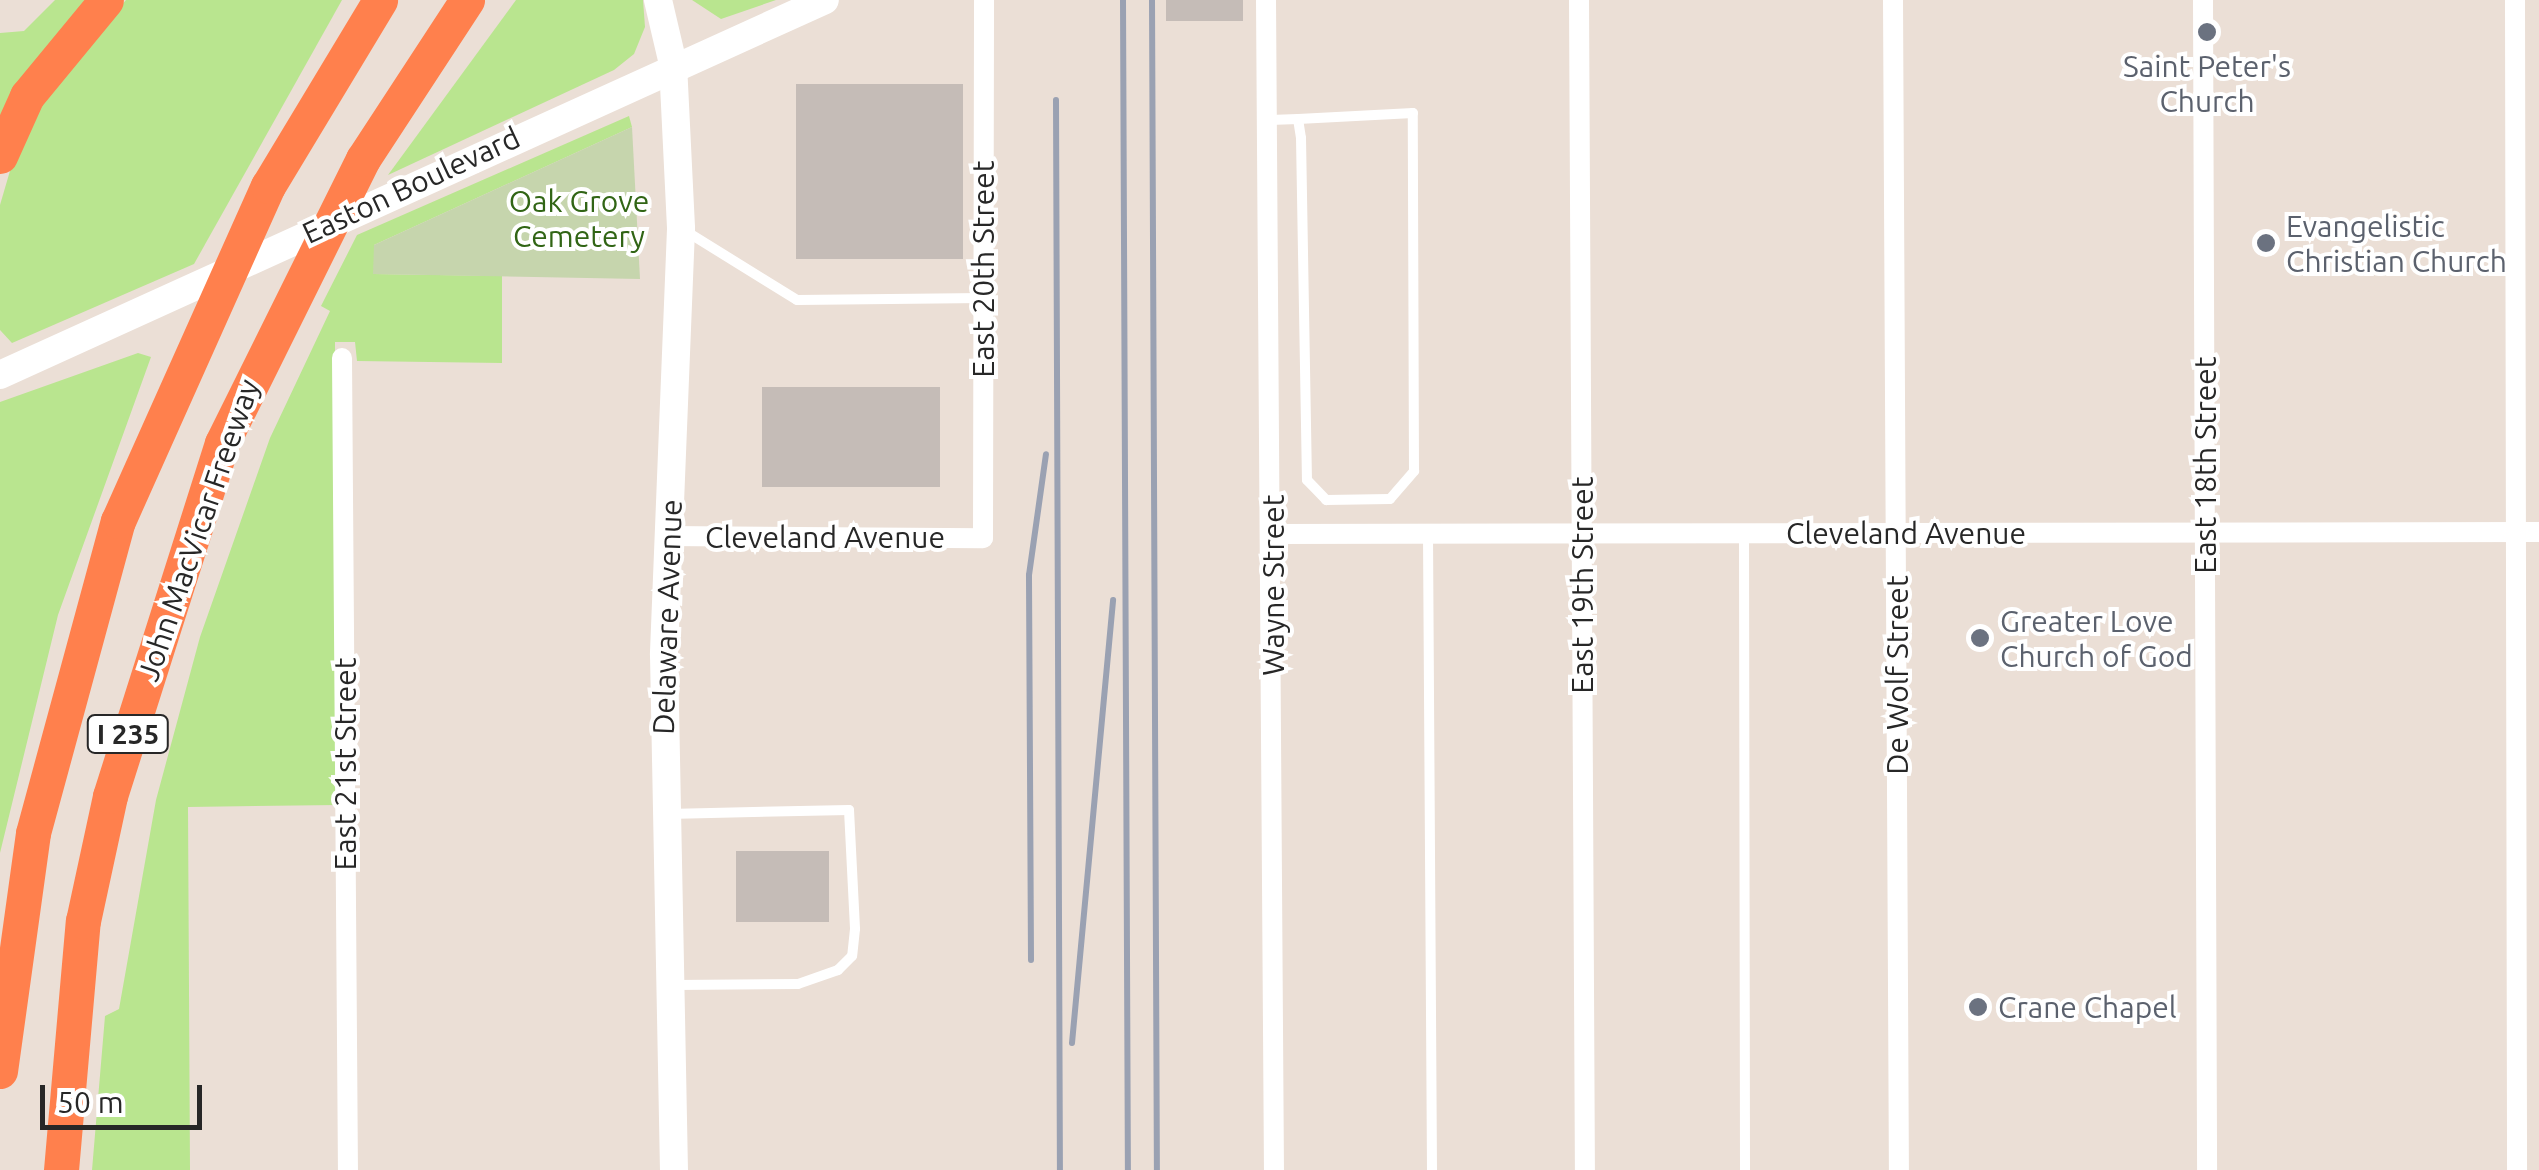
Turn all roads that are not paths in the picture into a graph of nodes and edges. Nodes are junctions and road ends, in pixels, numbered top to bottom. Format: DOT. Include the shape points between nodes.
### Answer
graph roads {
  1 [pos="106,0"];
  2 [pos="380,0"];
  3 [pos="466,0"];
  4 [pos="482,0"];
  5 [pos="658,0"];
  6 [pos="825,0"];
  7 [pos="984,0"];
  8 [pos="1266,0"];
  9 [pos="1580,0"];
  10 [pos="1893,0"];
  11 [pos="2202,0"];
  12 [pos="2515,0"];
  13 [pos="674,64"];
  14 [pos="416,71"];
  15 [pos="1298,119"];
  16 [pos="1267,120"];
  17 [pos="0,156"];
  18 [pos="681,229"];
  19 [pos="983,298"];
  20 [pos="342,358"];
  21 [pos="0,376"];
  22 [pos="2205,532"];
  23 [pos="2517,532"];
  24 [pos="2539,532"];
  25 [pos="1582,533"];
  26 [pos="1744,533"];
  27 [pos="1897,533"];
  28 [pos="1274,534"];
  29 [pos="1428,534"];
  30 [pos="667,536"];
  31 [pos="983,538"];
  32 [pos="664,814"];
  33 [pos="674,985"];
  34 [pos="0,1072"];
  35 [pos="61,1170"];
  36 [pos="348,1170"];
  37 [pos="674,1170"];
  38 [pos="1274,1170"];
  39 [pos="1432,1170"];
  40 [pos="1586,1170"];
  41 [pos="1745,1170"];
  42 [pos="1899,1170"];
  43 [pos="2207,1170"];
  44 [pos="2518,1170"];
  1 -- 17 [label="highway" via="26,96"];
  2 -- 34 [label="highway, I 235" via="268,186 190,344 81,639 32,833"];
  3 -- 14 [label="highway, John MacVicar Freeway / I 235"];
  4 -- 14 [label="highway"];
  5 -- 13 [label="main road"];
  6 -- 13 [label="main road, Easton Boulevard"];
  7 -- 19 [label="street, East 20th Street"];
  8 -- 16 [label="street, Wayne Street"];
  9 -- 25 [label="street, East 19th Street"];
  10 -- 27 [label="street, De Wolf Street"];
  11 -- 22 [label="street, East 18th Street"];
  12 -- 23 [label="street"];
  13 -- 18 [label="main road, Delaware Avenue"];
  13 -- 21 [label="main road, Easton Boulevard"];
  14 -- 35 [label="highway, John MacVicar Freeway / I 235" via="276,318 222,443 110,796 83,922"];
  15 -- 15 [label="lane" via="1307,480 1326,500 1390,500 1414,471 1413,113"];
  15 -- 16 [label="lane"];
  16 -- 28 [label="street, Wayne Street"];
  18 -- 19 [label="lane" via="797,300"];
  18 -- 30 [label="main road, Delaware Avenue"];
  19 -- 31 [label="street, East 20th Street"];
  20 -- 36 [label="street, East 21st Street"];
  22 -- 23 [label="street, Cleveland Avenue"];
  22 -- 27 [label="street, Cleveland Avenue"];
  22 -- 43 [label="street, East 18th Street"];
  23 -- 24 [label="street, Cleveland Avenue"];
  23 -- 44 [label="street"];
  25 -- 26 [label="street, Cleveland Avenue"];
  25 -- 29 [label="street, Cleveland Avenue"];
  25 -- 40 [label="street, East 19th Street"];
  26 -- 27 [label="street, Cleveland Avenue"];
  26 -- 41 [label="lane"];
  27 -- 42 [label="street, De Wolf Street"];
  28 -- 29 [label="street, Cleveland Avenue"];
  28 -- 38 [label="street, Wayne Street"];
  29 -- 39 [label="lane"];
  30 -- 31 [label="street, Cleveland Avenue"];
  30 -- 32 [label="main road, Delaware Avenue"];
  32 -- 33 [label="main road, Delaware Avenue"];
  32 -- 33 [label="lane" via="849,810 855,929 852,956 838,970 798,984"];
  33 -- 37 [label="main road, Delaware Avenue"];
}
